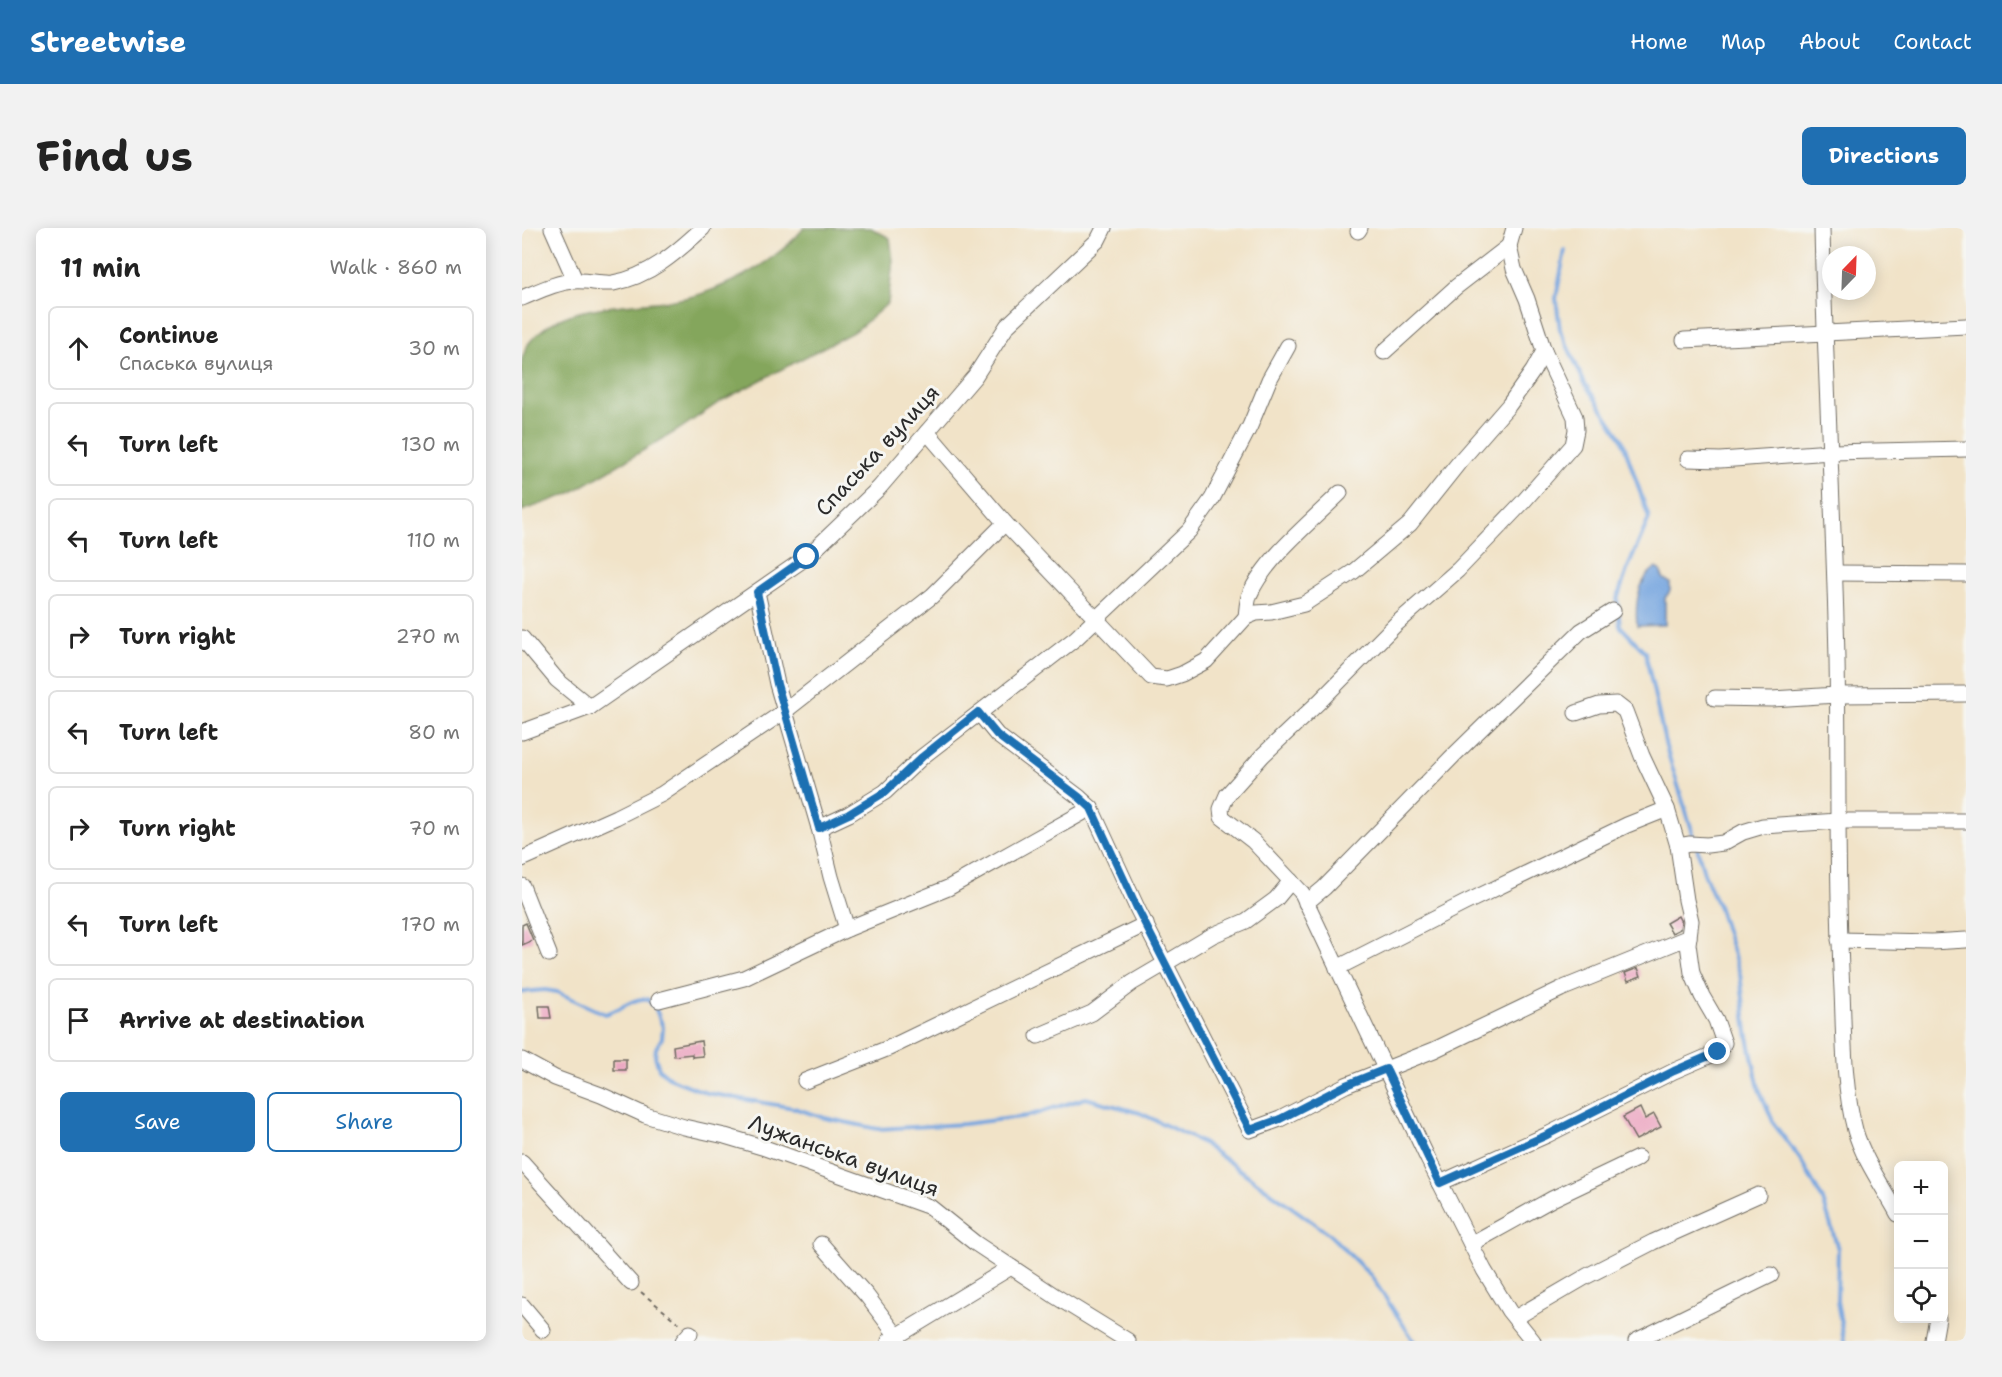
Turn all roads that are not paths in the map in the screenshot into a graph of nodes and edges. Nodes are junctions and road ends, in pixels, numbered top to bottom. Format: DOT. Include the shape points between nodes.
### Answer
graph roads {
  1 [pos="552,228"];
  2 [pos="703,228"];
  3 [pos="1104,228"];
  4 [pos="1514,228"];
  5 [pos="1822,228"];
  6 [pos="1509,246"];
  7 [pos="575,280"];
  8 [pos="522,298"];
  9 [pos="1966,326"];
  10 [pos="1824,334"];
  11 [pos="1684,340"];
  12 [pos="1288,346"];
  13 [pos="1544,351"];
  14 [pos="1384,352"];
  15 [pos="927,432"];
  16 [pos="1966,449"];
  17 [pos="1831,452"];
  18 [pos="1688,459"];
  19 [pos="1340,494"];
  20 [pos="1005,523"];
  21 [pos="1835,573"];
  22 [pos="1966,574"];
  23 [pos="757,592"];
  24 [pos="1613,611"];
  25 [pos="1246,616"];
  26 [pos="1097,620"];
  27 [pos="522,638"];
  28 [pos="1966,693"];
  29 [pos="1837,695"];
  30 [pos="1715,698"];
  31 [pos="590,707"];
  32 [pos="785,711"];
  33 [pos="978,712"];
  34 [pos="1576,713"];
  35 [pos="522,732"];
  36 [pos="1091,808"];
  37 [pos="1667,809"];
  38 [pos="1838,821"];
  39 [pos="1966,821"];
  40 [pos="819,828"];
  41 [pos="1684,845"];
  42 [pos="522,859"];
  43 [pos="1291,881"];
  44 [pos="522,886"];
  45 [pos="1306,903"];
  46 [pos="1146,924"];
  47 [pos="847,929"];
  48 [pos="1689,937"];
  49 [pos="1839,940"];
  50 [pos="1966,940"];
  51 [pos="549,954"];
  52 [pos="1166,963"];
  53 [pos="1337,968"];
  54 [pos="659,1000"];
  55 [pos="1038,1036"];
  56 [pos="522,1060"];
  57 [pos="1386,1069"];
  58 [pos="805,1081"];
  59 [pos="1638,1158"];
  60 [pos="522,1162"];
  61 [pos="1440,1183"];
  62 [pos="1758,1195"];
  63 [pos="1894,1205"];
  64 [pos="821,1244"];
  65 [pos="1471,1244"];
  66 [pos="1011,1267"];
  67 [pos="1771,1275"];
  68 [pos="632,1283"];
  69 [pos="522,1305"];
  70 [pos="1515,1318"];
  71 [pos="1937,1323"];
  72 [pos="543,1330"];
  73 [pos="893,1339"];
  74 [pos="1128,1341"];
  75 [pos="1533,1341"];
  76 [pos="1636,1341"];
  77 [pos="1934,1341"];
  1 -- 7 [label="street"];
  2 -- 7 [label="street" via="646,273 611,283"];
  3 -- 15 [label="street, Спаська вулиця" via="1098,240 1007,326 975,376"];
  4 -- 6 [label="street"];
  5 -- 10 [label="street"];
  6 -- 13 [label="street"];
  6 -- 14 [label="street" via="1456,287"];
  7 -- 8 [label="street"];
  9 -- 10 [label="street"];
  10 -- 11 [label="street"];
  10 -- 17 [label="street"];
  12 -- 26 [label="street" via="1212,499 1189,531"];
  13 -- 25 [label="street" via="1509,405 1410,524 1353,572 1304,604"];
  13 -- 43 [label="street" via="1575,417 1573,445 1458,570 1395,625 1227,795 1222,818 1253,841"];
  15 -- 20 [label="street"];
  15 -- 23 [label="street, Спаська вулиця" via="879,488 807,557"];
  16 -- 17 [label="street"];
  17 -- 18 [label="street"];
  17 -- 21 [label="street"];
  19 -- 25 [label="street" via="1287,544 1260,577 1250,594"];
  20 -- 26 [label="street"];
  20 -- 32 [label="street" via="932,596"];
  21 -- 22 [label="street"];
  21 -- 29 [label="street"];
  23 -- 31 [label="street, Спаська вулиця"];
  23 -- 32 [label="street"];
  24 -- 45 [label="street" via="1581,631"];
  25 -- 26 [label="street" via="1206,661 1167,679 1151,678"];
  26 -- 33 [label="street"];
  27 -- 31 [label="street" via="556,680"];
  28 -- 29 [label="street"];
  29 -- 30 [label="street"];
  29 -- 38 [label="street"];
  31 -- 35 [label="street, Спаська вулиця"];
  32 -- 40 [label="street"];
  32 -- 42 [label="street" via="662,794"];
  33 -- 36 [label="street" via="997,735"];
  33 -- 40 [label="street" via="885,792"];
  34 -- 37 [label="street" via="1616,704 1625,711"];
  36 -- 46 [label="street"];
  36 -- 47 [label="street" via="948,888"];
  37 -- 41 [label="street"];
  37 -- 53 [label="street"];
  38 -- 39 [label="street"];
  38 -- 41 [label="street" via="1763,826 1723,843"];
  38 -- 49 [label="street"];
  40 -- 47 [label="street"];
  41 -- 48 [label="street"];
  43 -- 45 [label="street"];
  43 -- 52 [label="street" via="1276,899 1246,921"];
  44 -- 51 [label="street"];
  45 -- 53 [label="street"];
  46 -- 52 [label="street"];
  46 -- 58 [label="street" via="889,1048"];
  47 -- 54 [label="street" via="744,978"];
  48 -- 57 [label="street" via="1561,989"];
  48 -- 61 [label="street" via="1692,973 1724,1042 1718,1052"];
  49 -- 50 [label="street"];
  49 -- 63 [label="street" via="1846,1077 1855,1131"];
  52 -- 55 [label="street" via="1092,1013"];
  52 -- 57 [label="street" via="1250,1130"];
  53 -- 57 [label="street"];
  56 -- 66 [label="street, Лужанська вулиця" via="645,1115 762,1147 930,1207"];
  57 -- 61 [label="street"];
  59 -- 65 [label="street"];
  60 -- 68 [label="street"];
  61 -- 65 [label="street"];
  62 -- 70 [label="street" via="1653,1242"];
  64 -- 73 [label="street" via="867,1296"];
  65 -- 70 [label="street"];
  66 -- 73 [label="street"];
  66 -- 74 [label="street, Лужанська вулиця"];
  67 -- 76 [label="street"];
  69 -- 72 [label="street"];
  70 -- 75 [label="street"];
  71 -- 77 [label="street"];
}
